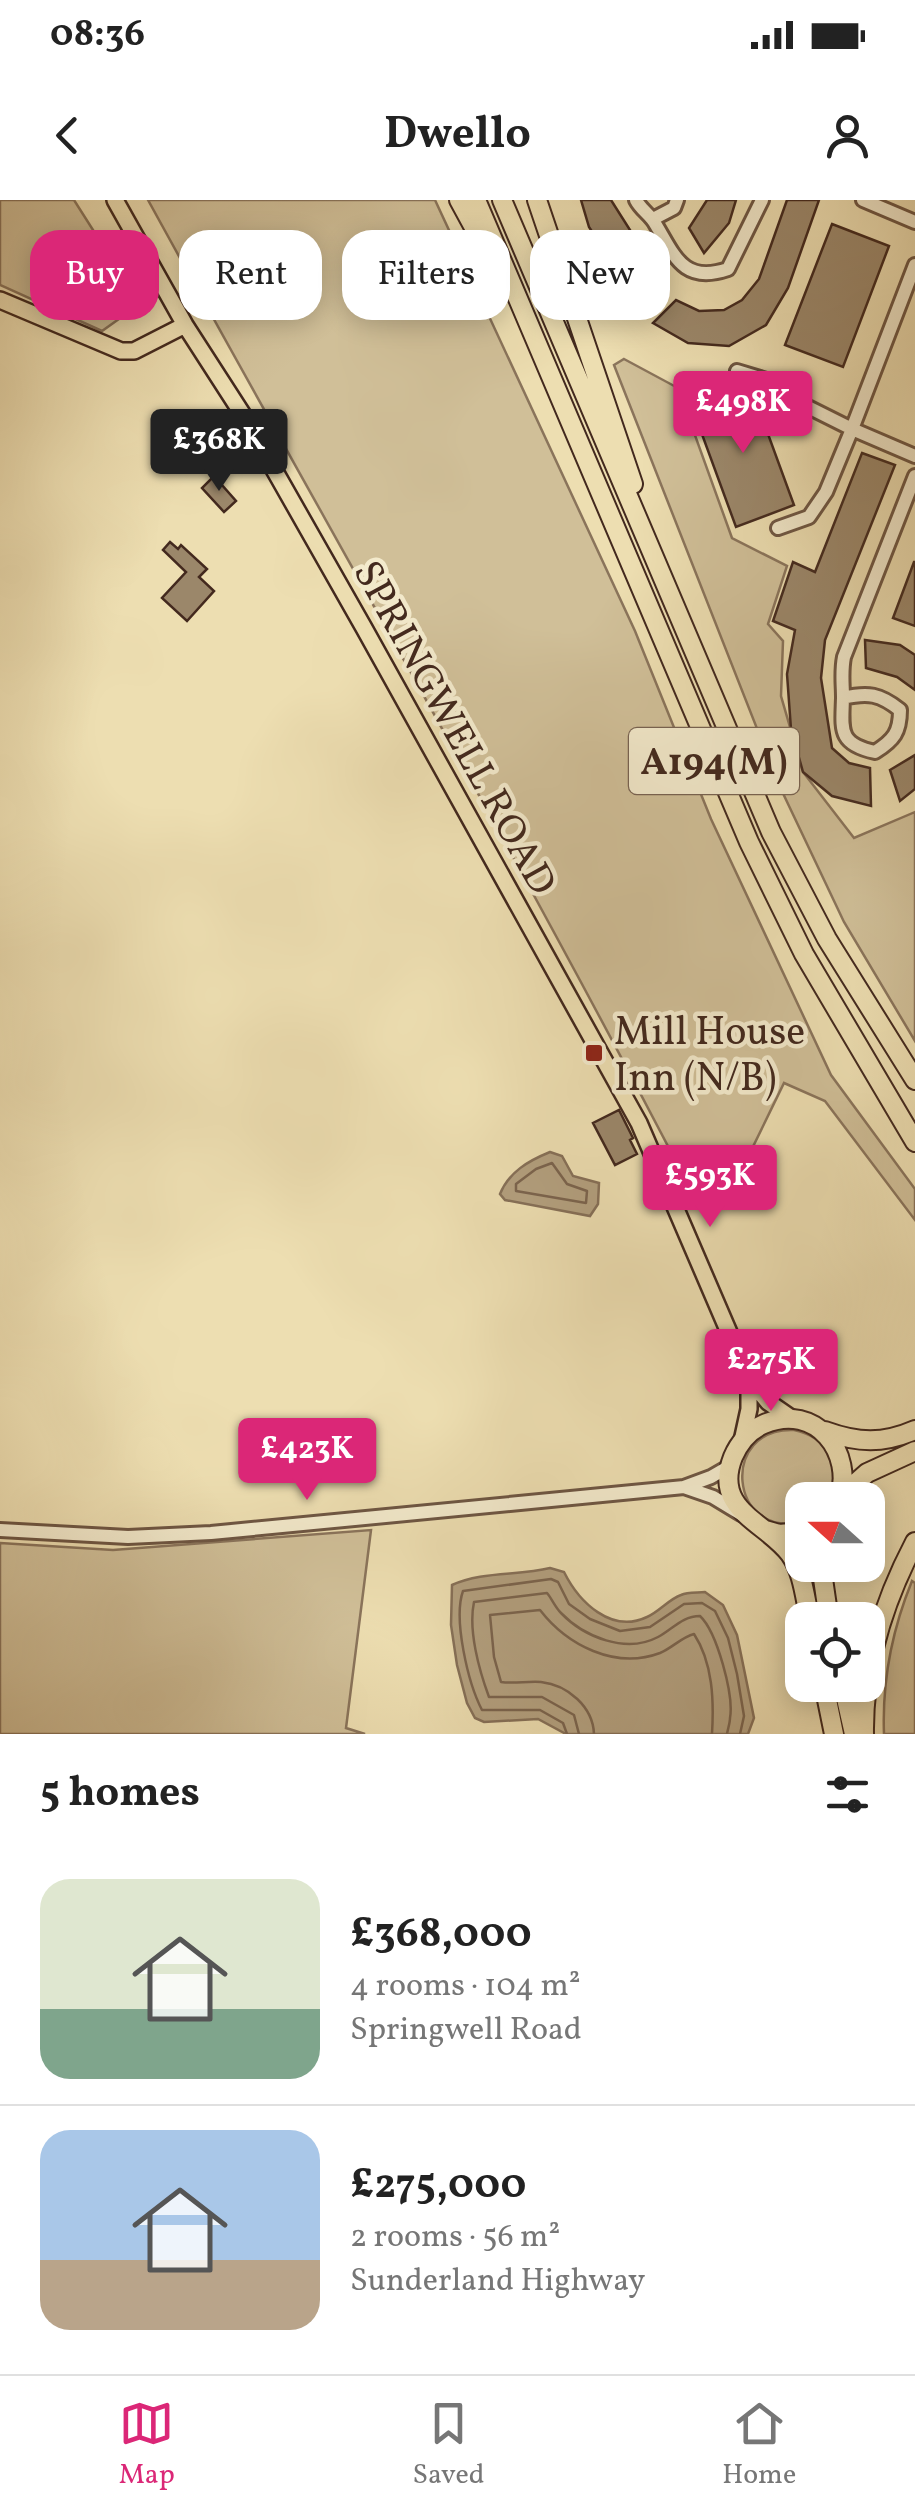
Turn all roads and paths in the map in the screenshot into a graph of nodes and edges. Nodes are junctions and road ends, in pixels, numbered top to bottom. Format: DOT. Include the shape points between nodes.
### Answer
graph roads {
  1 [pos="116,200"];
  2 [pos="459,200"];
  3 [pos="476,200"];
  4 [pos="502,200"];
  5 [pos="538,200"];
  6 [pos="636,200"];
  7 [pos="678,200"];
  8 [pos="762,200"];
  9 [pos="863,200"];
  10 [pos="653,219"];
  11 [pos="915,222"];
  12 [pos="915,264"];
  13 [pos="0,300"];
  14 [pos="185,325"];
  15 [pos="547,364"];
  16 [pos="737,371"];
  17 [pos="852,429"];
  18 [pos="915,456"];
  19 [pos="915,476"];
  20 [pos="778,528"];
  21 [pos="669,594"];
  22 [pos="843,698"];
  23 [pos="915,1080"];
  24 [pos="915,1142"];
  25 [pos="750,1379"];
  26 [pos="794,1420"];
  27 [pos="915,1430"];
  28 [pos="824,1431"];
  29 [pos="742,1441"];
  30 [pos="915,1451"];
  31 [pos="730,1466"];
  32 [pos="842,1482"];
  33 [pos="858,1482"];
  34 [pos="684,1487"];
  35 [pos="744,1515"];
  36 [pos="0,1530"];
  37 [pos="764,1530"];
  38 [pos="785,1533"];
  39 [pos="915,1542"];
  40 [pos="805,1602"];
  41 [pos="827,1702"];
  42 [pos="847,1702"];
  43 [pos="834,1734"];
  44 [pos="854,1734"];
  45 [pos="864,1734"];
  1 -- 14 [label="main road, SPRINGWELL ROAD"];
  2 -- 15 [label="highway, A194(M)"];
  3 -- 15 [label="highway, A194(M)"];
  4 -- 21 [label="highway, A194(M)"];
  5 -- 21 [label="highway, A194(M)"];
  6 -- 10 [label="street"];
  7 -- 10 [label="street"];
  8 -- 10 [label="street" via="728,269 716,273 686,269"];
  9 -- 11 [label="street"];
  12 -- 17 [label="street"];
  13 -- 14 [label="main road" via="122,351"];
  14 -- 25 [label="main road, SPRINGWELL ROAD" via="243,415 585,1022 660,1166"];
  15 -- 24 [label="highway, A194(M)" via="749,842 804,954"];
  16 -- 17 [label="street" via="773,382"];
  17 -- 18 [label="street"];
  17 -- 20 [label="street" via="809,517"];
  19 -- 22 [label="street" via="844,658"];
  21 -- 23 [label="highway, A194(M)" via="771,832 827,939"];
  22 -- 22 [label="street" via="881,695 900,710 900,730 875,752 857,748 845,737"];
  25 -- 26 [label="main road"];
  25 -- 29 [label="main road"];
  26 -- 28 [label="highway"];
  26 -- 29 [label="highway" via="764,1424"];
  27 -- 28 [label="highway" via="874,1442"];
  28 -- 32 [label="highway" via="844,1467"];
  29 -- 31 [label="highway"];
  30 -- 33 [label="highway"];
  31 -- 34 [label="street"];
  31 -- 35 [label="highway" via="730,1488"];
  34 -- 35 [label="street"];
  34 -- 36 [label="street" via="211,1533 128,1537"];
  35 -- 37 [label="highway"];
  37 -- 38 [label="highway"];
  37 -- 40 [label="highway" via="795,1562"];
  39 -- 45 [label="highway" via="879,1630"];
  41 -- 43 [label="highway"];
  42 -- 44 [label="highway"];
}
